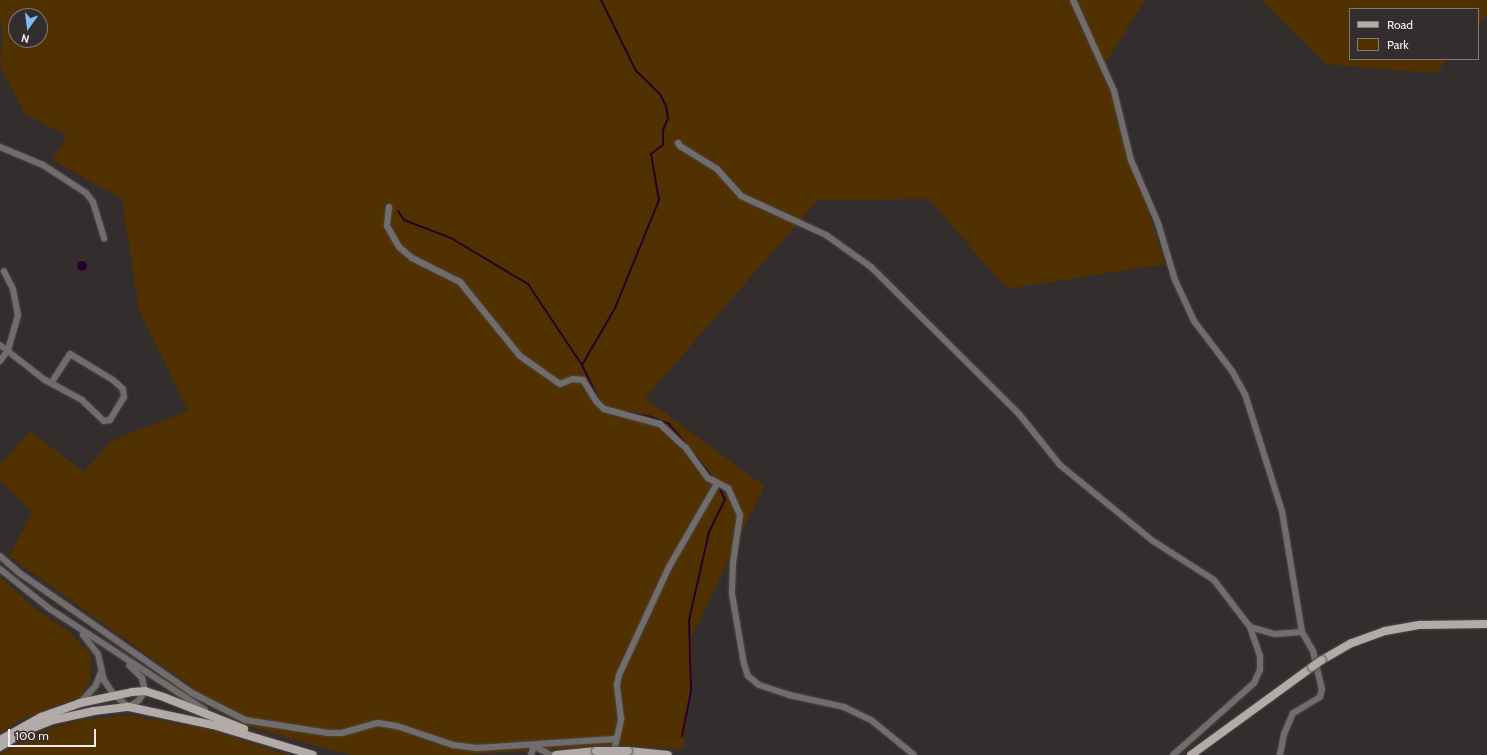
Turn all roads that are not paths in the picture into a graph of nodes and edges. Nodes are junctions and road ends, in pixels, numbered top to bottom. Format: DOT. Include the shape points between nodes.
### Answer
graph roads {
  1 [pos="1073,0"];
  2 [pos="678,143"];
  3 [pos="0,147"];
  4 [pos="389,207"];
  5 [pos="104,238"];
  6 [pos="4,271"];
  7 [pos="0,344"];
  8 [pos="8,350"];
  9 [pos="0,362"];
  10 [pos="50,383"];
  11 [pos="717,484"];
  12 [pos="0,556"];
  13 [pos="0,569"];
  14 [pos="1487,624"];
  15 [pos="76,626"];
  16 [pos="1250,627"];
  17 [pos="1302,632"];
  18 [pos="120,655"];
  19 [pos="101,672"];
  20 [pos="145,692"];
  21 [pos="113,694"];
  22 [pos="80,703"];
  23 [pos="129,707"];
  24 [pos="236,726"];
  25 [pos="616,739"];
  26 [pos="0,740"];
  27 [pos="282,745"];
  28 [pos="534,746"];
  29 [pos="0,747"];
  30 [pos="313,755"];
  31 [pos="531,755"];
  32 [pos="550,755"];
  33 [pos="556,755"];
  34 [pos="613,755"];
  35 [pos="668,755"];
  36 [pos="914,755"];
  37 [pos="1173,755"];
  38 [pos="1191,755"];
  39 [pos="1280,755"];
  1 -- 17 [label="street" via="1114,91 1131,160 1158,223 1175,280 1194,321 1232,371 1245,394 1282,511"];
  2 -- 16 [label="street" via="717,169 741,196 826,236 871,267 1019,414 1060,465 1153,541 1214,580"];
  3 -- 5 [label="street" via="43,165 86,192 93,202"];
  4 -- 11 [label="street" via="387,226 400,247 412,258 460,282 520,356 560,384 583,380 596,402 604,409 660,424 686,448 708,478"];
  6 -- 8 [label="street" via="17,303 16,327"];
  7 -- 8 [label="street"];
  8 -- 9 [label="street"];
  8 -- 10 [label="street"];
  10 -- 10 [label="street" via="82,400 104,421 110,420 124,397 123,389 113,380 70,354"];
  11 -- 25 [label="street" via="669,567 619,675 617,685 621,719"];
  11 -- 36 [label="street" via="728,488 740,515 733,563 732,594 748,676 759,685 789,695 844,707 871,720"];
  12 -- 28 [label="street" via="21,574 192,693 234,716 328,733 342,733 378,723 403,728 453,745 477,748"];
  13 -- 15 [label="street" via="20,587"];
  14 -- 38 [label="main road, bridge" via="1420,625 1385,631 1352,643 1322,660"];
  15 -- 18 [label="street"];
  15 -- 19 [label="street" via="95,649"];
  16 -- 17 [label="street" via="1276,634"];
  16 -- 37 [label="street" via="1260,656 1260,670 1254,683"];
  17 -- 39 [label="street" via="1313,651 1322,689 1320,697 1293,713 1284,734"];
  18 -- 20 [label="street" via="142,678"];
  18 -- 24 [label="street" via="191,703"];
  19 -- 21 [label="street"];
  19 -- 22 [label="street" via="96,684"];
  20 -- 21 [label="main road"];
  20 -- 23 [label="street" via="140,700"];
  20 -- 24 [label="main road"];
  21 -- 22 [label="main road"];
  21 -- 23 [label="street"];
  22 -- 26 [label="main road" via="41,717"];
  23 -- 27 [label="main road" via="179,717"];
  23 -- 29 [label="main road" via="53,720 23,732"];
  24 -- 27 [label="main road"];
  25 -- 28 [label="street"];
  25 -- 34 [label="street"];
  27 -- 30 [label="main road"];
  28 -- 31 [label="street"];
  28 -- 32 [label="street"];
  33 -- 35 [label="main road, bridge" via="628,751"];
}
